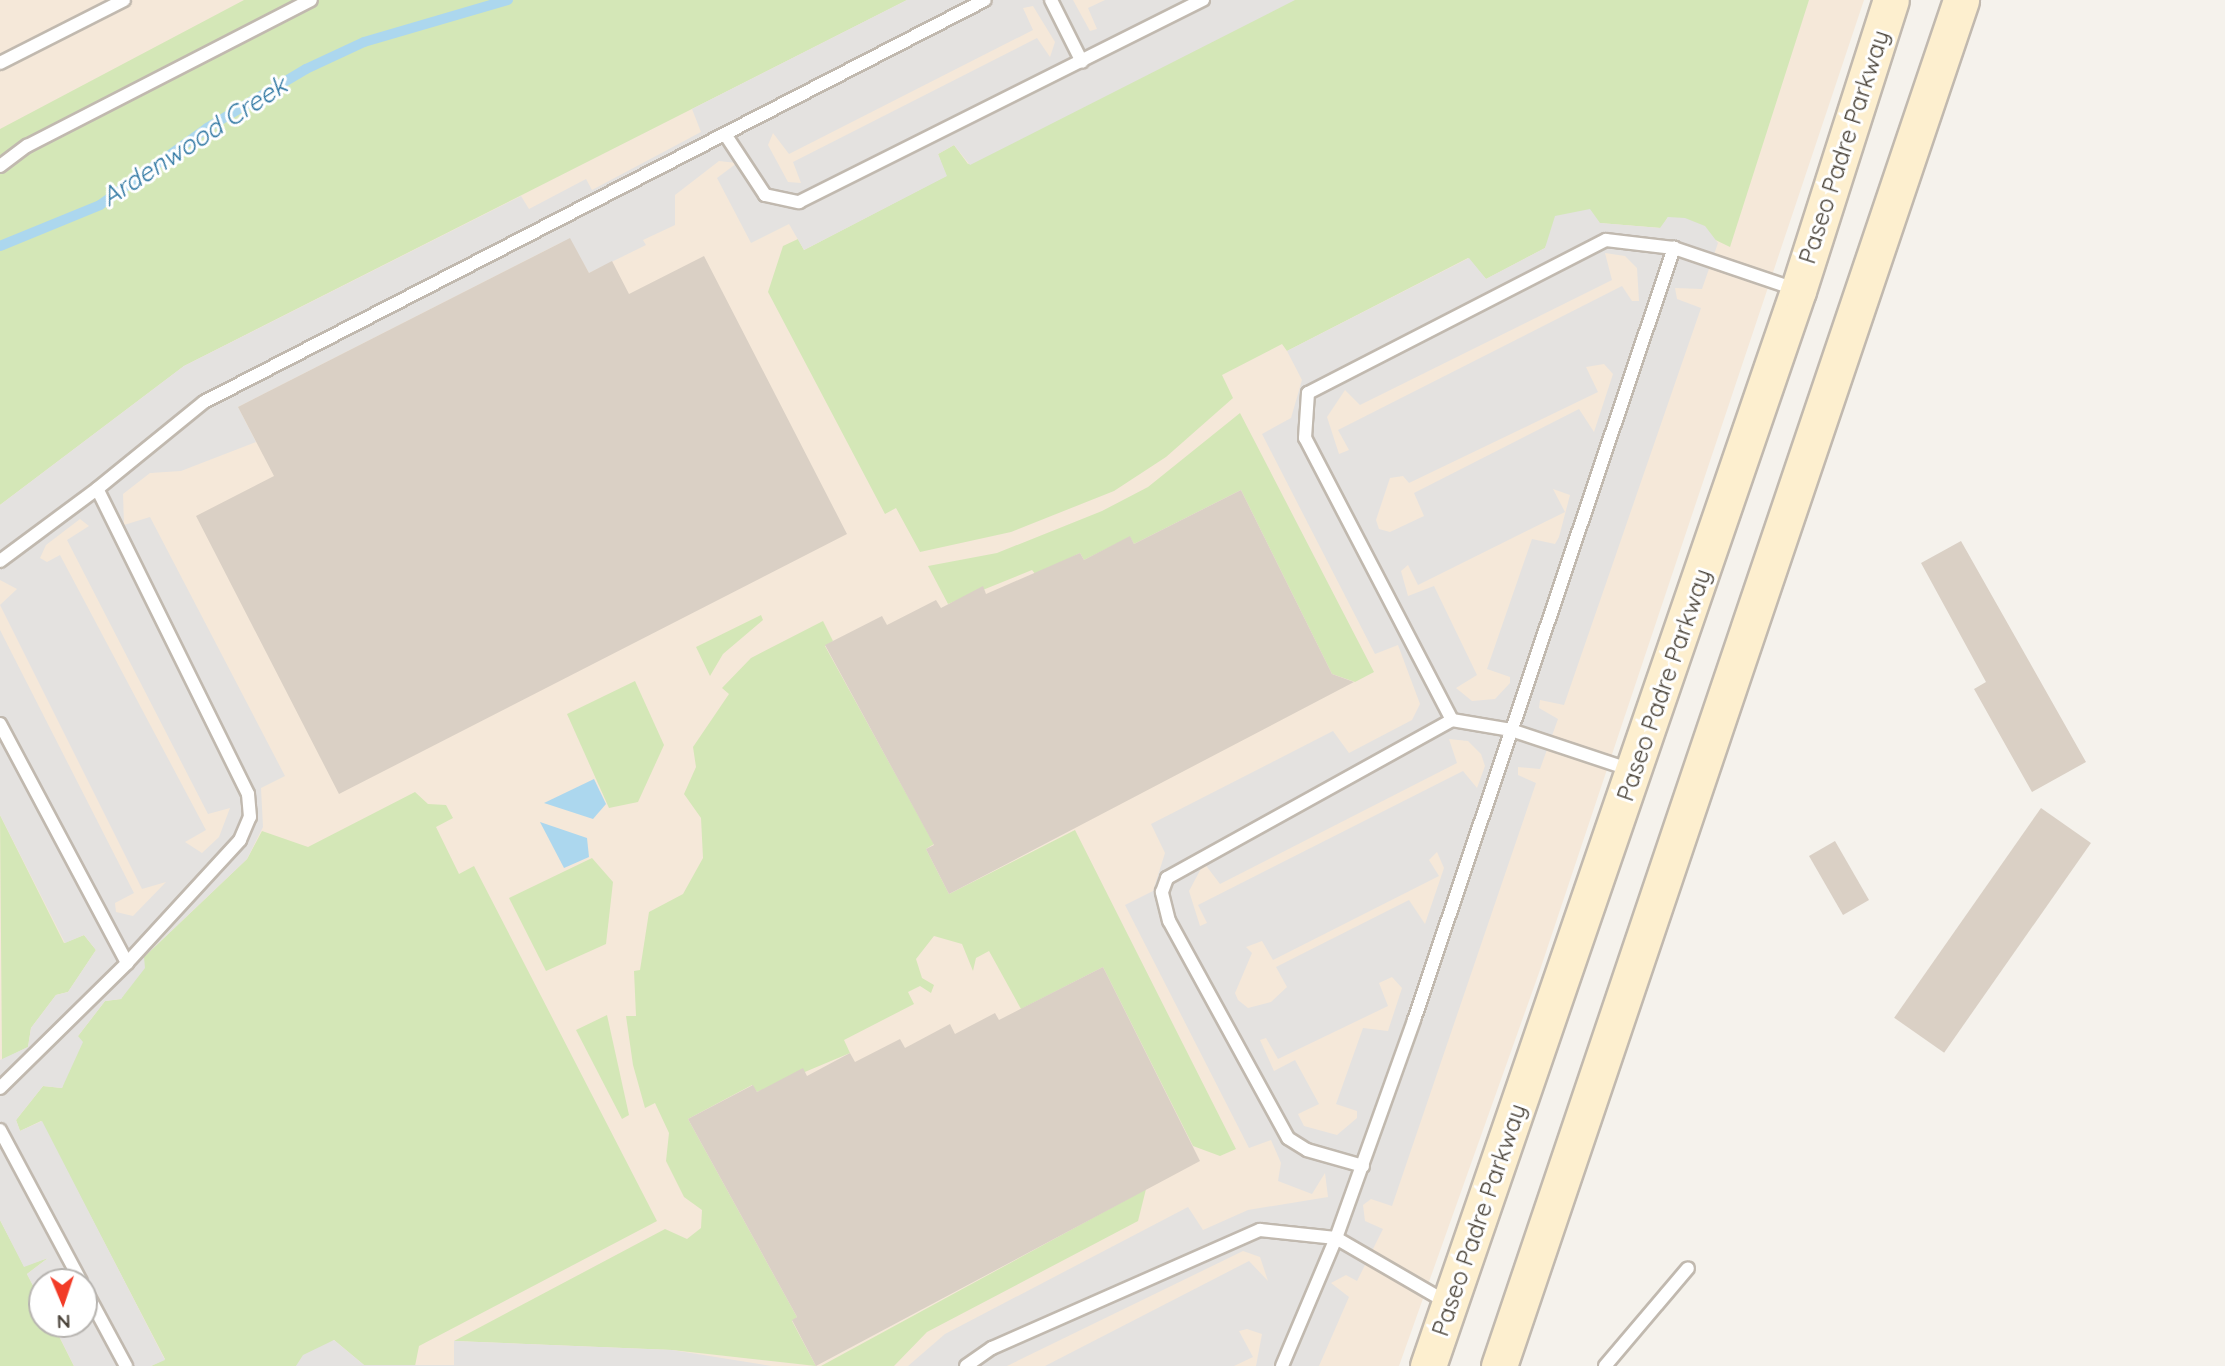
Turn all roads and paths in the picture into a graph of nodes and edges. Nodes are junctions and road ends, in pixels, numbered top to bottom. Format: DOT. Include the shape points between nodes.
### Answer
graph roads {
  1 [pos="124,0"];
  2 [pos="311,0"];
  3 [pos="985,0"];
  4 [pos="1051,0"];
  5 [pos="1203,0"];
  6 [pos="1891,0"];
  7 [pos="1961,0"];
  8 [pos="1082,62"];
  9 [pos="0,63"];
  10 [pos="725,134"];
  11 [pos="0,166"];
  12 [pos="1674,248"];
  13 [pos="1798,291"];
  14 [pos="97,489"];
  15 [pos="0,561"];
  16 [pos="1452,720"];
  17 [pos="0,724"];
  18 [pos="1511,730"];
  19 [pos="1635,772"];
  20 [pos="127,963"];
  21 [pos="0,1088"];
  22 [pos="0,1130"];
  23 [pos="1363,1166"];
  24 [pos="1336,1238"];
  25 [pos="74,1268"];
  26 [pos="1688,1268"];
  27 [pos="1450,1304"];
  28 [pos="98,1314"];
  29 [pos="126,1366"];
  30 [pos="966,1366"];
  31 [pos="1282,1366"];
  32 [pos="1428,1366"];
  33 [pos="1499,1366"];
  34 [pos="1605,1366"];
  1 -- 9 [label="lane"];
  2 -- 11 [label="lane" via="27,146"];
  3 -- 10 [label="lane"];
  4 -- 8 [label="lane"];
  5 -- 8 [label="lane"];
  6 -- 13 [label="main road, Paseo Padre Parkway"];
  7 -- 33 [label="main road"];
  8 -- 10 [label="lane" via="800,202 765,195"];
  10 -- 14 [label="lane" via="204,402"];
  12 -- 13 [label="lane"];
  12 -- 16 [label="lane" via="1616,239 1598,243 1308,393 1305,438"];
  12 -- 18 [label="lane"];
  13 -- 19 [label="main road, Paseo Padre Parkway"];
  14 -- 15 [label="lane"];
  14 -- 20 [label="lane" via="248,794 250,817 240,840"];
  16 -- 18 [label="lane"];
  16 -- 23 [label="lane" via="1175,871 1162,892 1169,921 1289,1138 1307,1150"];
  17 -- 20 [label="lane"];
  18 -- 19 [label="lane"];
  18 -- 23 [label="lane"];
  19 -- 27 [label="main road, Paseo Padre Parkway"];
  20 -- 21 [label="lane"];
  22 -- 25 [label="lane"];
  23 -- 24 [label="lane"];
  24 -- 27 [label="lane"];
  24 -- 30 [label="lane" via="1274,1229 1234,1236"];
  24 -- 31 [label="lane"];
  26 -- 34 [label="lane"];
  27 -- 32 [label="main road, Paseo Padre Parkway"];
  28 -- 29 [label="lane"];
}
